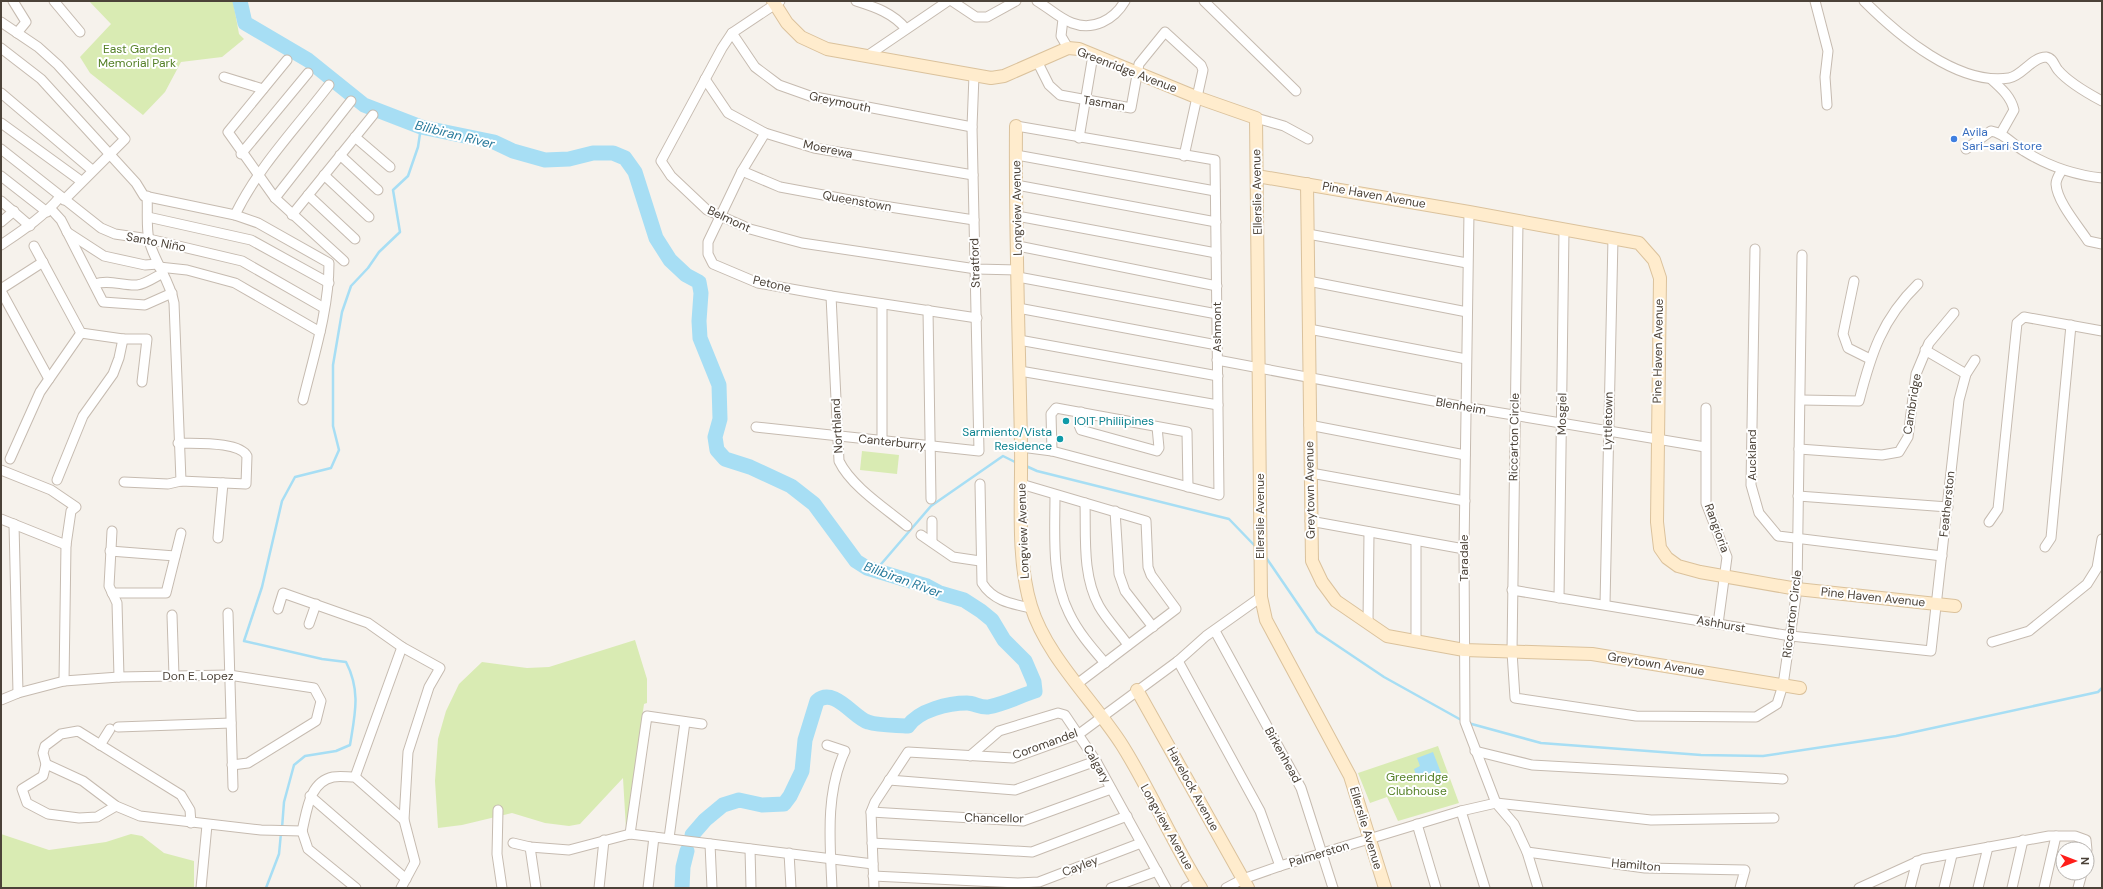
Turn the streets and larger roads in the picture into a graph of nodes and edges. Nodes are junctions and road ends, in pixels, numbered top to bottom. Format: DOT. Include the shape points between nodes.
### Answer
graph roads {
  1 [pos="13,1"];
  2 [pos="54,1"];
  3 [pos="856,1"];
  4 [pos="948,1"];
  5 [pos="952,1"];
  6 [pos="1016,1"];
  7 [pos="1037,1"];
  8 [pos="1125,1"];
  9 [pos="1204,1"];
  10 [pos="1815,1"];
  11 [pos="1864,1"];
  12 [pos="776,2"];
  13 [pos="1063,19"];
  14 [pos="1,22"];
  15 [pos="906,29"];
  16 [pos="80,32"];
  17 [pos="17,33"];
  18 [pos="732,33"];
  19 [pos="1,48"];
  20 [pos="1068,48"];
  21 [pos="1093,55"];
  22 [pos="867,56"];
  23 [pos="287,60"];
  24 [pos="1037,61"];
  25 [pos="308,73"];
  26 [pos="1137,73"];
  27 [pos="974,75"];
  28 [pos="224,77"];
  29 [pos="705,79"];
  30 [pos="1992,80"];
  31 [pos="330,85"];
  32 [pos="263,89"];
  33 [pos="1296,91"];
  34 [pos="1,93"];
  35 [pos="1196,97"];
  36 [pos="1085,100"];
  37 [pos="351,101"];
  38 [pos="2102,101"];
  39 [pos="1827,105"];
  40 [pos="373,115"];
  41 [pos="1256,118"];
  42 [pos="1,123"];
  43 [pos="972,126"];
  44 [pos="1016,126"];
  45 [pos="765,133"];
  46 [pos="2001,133"];
  47 [pos="355,137"];
  48 [pos="1079,138"];
  49 [pos="1308,139"];
  50 [pos="1966,149"];
  51 [pos="1,150"];
  52 [pos="109,154"];
  53 [pos="241,154"];
  54 [pos="340,155"];
  55 [pos="1016,155"];
  56 [pos="1184,156"];
  57 [pos="390,167"];
  58 [pos="92,170"];
  59 [pos="2062,170"];
  60 [pos="742,171"];
  61 [pos="324,175"];
  62 [pos="973,175"];
  63 [pos="1,176"];
  64 [pos="259,176"];
  65 [pos="1257,176"];
  66 [pos="2102,178"];
  67 [pos="81,181"];
  68 [pos="1307,184"];
  69 [pos="1016,185"];
  70 [pos="378,190"];
  71 [pos="1215,191"];
  72 [pos="308,195"];
  73 [pos="148,196"];
  74 [pos="62,198"];
  75 [pos="275,198"];
  76 [pos="1,201"];
  77 [pos="48,210"];
  78 [pos="14,211"];
  79 [pos="1469,212"];
  80 [pos="235,215"];
  81 [pos="292,215"];
  82 [pos="720,216"];
  83 [pos="1017,216"];
  84 [pos="148,217"];
  85 [pos="369,217"];
  86 [pos="974,220"];
  87 [pos="1518,221"];
  88 [pos="1,222"];
  89 [pos="1216,222"];
  90 [pos="30,226"];
  91 [pos="1564,230"];
  92 [pos="67,231"];
  93 [pos="1308,234"];
  94 [pos="1613,238"];
  95 [pos="149,239"];
  96 [pos="355,239"];
  97 [pos="2102,244"];
  98 [pos="1,245"];
  99 [pos="34,246"];
  100 [pos="1018,246"];
  101 [pos="1755,249"];
  102 [pos="1216,253"];
  103 [pos="1802,255"];
  104 [pos="344,261"];
  105 [pos="43,262"];
  106 [pos="1467,263"];
  107 [pos="160,268"];
  108 [pos="976,269"];
  109 [pos="1018,274"];
  110 [pos="1854,280"];
  111 [pos="1308,281"];
  112 [pos="329,283"];
  113 [pos="95,284"];
  114 [pos="1918,284"];
  115 [pos="1217,286"];
  116 [pos="1,290"];
  117 [pos="172,293"];
  118 [pos="831,296"];
  119 [pos="882,304"];
  120 [pos="324,308"];
  121 [pos="1018,308"];
  122 [pos="928,310"];
  123 [pos="1467,312"];
  124 [pos="1954,313"];
  125 [pos="1217,314"];
  126 [pos="977,318"];
  127 [pos="2071,325"];
  128 [pos="1309,329"];
  129 [pos="2102,331"];
  130 [pos="320,332"];
  131 [pos="81,333"];
  132 [pos="123,339"];
  133 [pos="1019,340"];
  134 [pos="1217,345"];
  135 [pos="1925,350"];
  136 [pos="1466,359"];
  137 [pos="1870,359"];
  138 [pos="1217,360"];
  139 [pos="1975,360"];
  140 [pos="1260,368"];
  141 [pos="1020,371"];
  142 [pos="1966,374"];
  143 [pos="1218,376"];
  144 [pos="1309,377"];
  145 [pos="49,379"];
  146 [pos="142,382"];
  147 [pos="303,400"];
  148 [pos="1801,400"];
  149 [pos="1218,405"];
  150 [pos="1466,407"];
  151 [pos="1706,408"];
  152 [pos="1081,412"];
  153 [pos="1514,415"];
  154 [pos="1562,422"];
  155 [pos="1310,425"];
  156 [pos="756,427"];
  157 [pos="1158,427"];
  158 [pos="1608,430"];
  159 [pos="837,436"];
  160 [pos="1656,438"];
  161 [pos="882,441"];
  162 [pos="178,443"];
  163 [pos="930,446"];
  164 [pos="1021,447"];
  165 [pos="1705,447"];
  166 [pos="1800,449"];
  167 [pos="979,451"];
  168 [pos="1052,451"];
  169 [pos="1465,455"];
  170 [pos="10,459"];
  171 [pos="1,470"];
  172 [pos="1311,474"];
  173 [pos="57,480"];
  174 [pos="181,481"];
  175 [pos="124,482"];
  176 [pos="223,483"];
  177 [pos="980,484"];
  178 [pos="1021,484"];
  179 [pos="1188,487"];
  180 [pos="1055,495"];
  181 [pos="1798,496"];
  182 [pos="931,499"];
  183 [pos="1465,501"];
  184 [pos="1085,502"];
  185 [pos="1948,507"];
  186 [pos="1115,511"];
  187 [pos="1,519"];
  188 [pos="932,521"];
  189 [pos="1310,521"];
  190 [pos="1989,522"];
  191 [pos="14,524"];
  192 [pos="906,526"];
  193 [pos="112,531"];
  194 [pos="1370,532"];
  195 [pos="181,533"];
  196 [pos="921,535"];
  197 [pos="218,538"];
  198 [pos="2102,538"];
  199 [pos="1798,540"];
  200 [pos="1416,541"];
  201 [pos="932,542"];
  202 [pos="66,545"];
  203 [pos="2045,547"];
  204 [pos="1464,550"];
  205 [pos="110,551"];
  206 [pos="175,556"];
  207 [pos="1942,556"];
  208 [pos="980,561"];
  209 [pos="1726,576"];
  210 [pos="1797,589"];
  211 [pos="1512,590"];
  212 [pos="112,593"];
  213 [pos="1261,597"];
  214 [pos="1559,598"];
  215 [pos="1937,603"];
  216 [pos="316,604"];
  217 [pos="1605,604"];
  218 [pos="1955,606"];
  219 [pos="1031,608"];
  220 [pos="278,609"];
  221 [pos="228,613"];
  222 [pos="172,615"];
  223 [pos="1368,623"];
  224 [pos="309,624"];
  225 [pos="1718,624"];
  226 [pos="1153,627"];
  227 [pos="1215,631"];
  228 [pos="1791,636"];
  229 [pos="1416,642"];
  230 [pos="1992,642"];
  231 [pos="1128,645"];
  232 [pos="402,647"];
  233 [pos="1464,650"];
  234 [pos="1931,651"];
  235 [pos="1512,652"];
  236 [pos="1178,660"];
  237 [pos="1105,663"];
  238 [pos="229,675"];
  239 [pos="174,676"];
  240 [pos="119,677"];
  241 [pos="64,681"];
  242 [pos="1077,684"];
  243 [pos="1783,685"];
  244 [pos="1800,688"];
  245 [pos="1137,690"];
  246 [pos="18,693"];
  247 [pos="1,700"];
  248 [pos="1103,715"];
  249 [pos="685,722"];
  250 [pos="231,723"];
  251 [pos="702,724"];
  252 [pos="1079,734"];
  253 [pos="100,745"];
  254 [pos="827,745"];
  255 [pos="1475,751"];
  256 [pos="970,756"];
  257 [pos="1096,761"];
  258 [pos="46,764"];
  259 [pos="232,765"];
  260 [pos="355,777"];
  261 [pos="1783,779"];
  262 [pos="889,780"];
  263 [pos="233,787"];
  264 [pos="1111,789"];
  265 [pos="310,796"];
  266 [pos="1496,803"];
  267 [pos="116,806"];
  268 [pos="498,810"];
  269 [pos="1461,811"];
  270 [pos="871,812"];
  271 [pos="1127,816"];
  272 [pos="1774,818"];
  273 [pos="404,820"];
  274 [pos="191,824"];
  275 [pos="1417,824"];
  276 [pos="207,825"];
  277 [pos="302,831"];
  278 [pos="630,834"];
  279 [pos="2056,836"];
  280 [pos="654,837"];
  281 [pos="669,838"];
  282 [pos="1370,838"];
  283 [pos="604,840"];
  284 [pos="2023,840"];
  285 [pos="2086,841"];
  286 [pos="514,843"];
  287 [pos="872,843"];
  288 [pos="1141,843"];
  289 [pos="710,844"];
  290 [pos="530,847"];
  291 [pos="1988,847"];
  292 [pos="750,849"];
  293 [pos="1527,852"];
  294 [pos="789,853"];
  295 [pos="1322,853"];
  296 [pos="1952,854"];
  297 [pos="831,859"];
  298 [pos="1917,861"];
  299 [pos="873,864"];
  300 [pos="1280,866"];
  301 [pos="1157,871"];
  302 [pos="873,876"];
  303 [pos="406,879"];
  304 [pos="1246,883"];
  305 [pos="1877,884"];
  306 [pos="1200,885"];
  307 [pos="201,888"];
  308 [pos="356,888"];
  309 [pos="401,888"];
  310 [pos="502,888"];
  311 [pos="536,888"];
  312 [pos="599,888"];
  313 [pos="648,888"];
  314 [pos="712,888"];
  315 [pos="751,888"];
  316 [pos="791,888"];
  317 [pos="832,888"];
  318 [pos="874,888"];
  319 [pos="1111,888"];
  320 [pos="1166,888"];
  321 [pos="1186,888"];
  322 [pos="1226,888"];
  323 [pos="1333,888"];
  324 [pos="1385,888"];
  325 [pos="1436,888"];
  326 [pos="1485,888"];
  327 [pos="1538,888"];
  328 [pos="1740,888"];
  329 [pos="1859,888"];
  330 [pos="1910,888"];
  331 [pos="1944,888"];
  332 [pos="1978,888"];
  333 [pos="2012,888"];
  334 [pos="2044,888"];
  1 -- 17 [label="street" via="26,22"];
  2 -- 16 [label="street"];
  3 -- 15 [label="street" via="877,7"];
  4 -- 15 [label="street"];
  5 -- 6 [label="street" via="976,17 987,17"];
  7 -- 13 [label="street"];
  8 -- 13 [label="street" via="1114,15 1104,22 1084,26"];
  9 -- 33 [label="street"];
  10 -- 39 [label="street" via="1828,51 1825,77"];
  11 -- 30 [label="street" via="1887,24 1938,59 1975,76"];
  12 -- 18 [label="street, Belmont"];
  12 -- 22 [label="street, Greenridge Avenue" via="788,23 801,37 827,49"];
  13 -- 20 [label="street" via="1061,36"];
  14 -- 17 [label="street"];
  15 -- 22 [label="street"];
  17 -- 52 [label="street" via="58,65 125,139"];
  18 -- 29 [label="street, Belmont"];
  18 -- 43 [label="street, Greymouth" via="755,67 778,85 810,96"];
  19 -- 52 [label="street" via="40,79"];
  20 -- 21 [label="street, Greenridge Avenue"];
  20 -- 24 [label="street, Greenridge Avenue"];
  21 -- 26 [label="street, Greenridge Avenue"];
  21 -- 36 [label="street"];
  22 -- 27 [label="street, Greenridge Avenue"];
  23 -- 32 [label="street"];
  24 -- 27 [label="street, Greenridge Avenue" via="1004,76 991,78"];
  24 -- 36 [label="street, Tasman" via="1054,92"];
  25 -- 53 [label="street"];
  26 -- 35 [label="street, Greenridge Avenue"];
  26 -- 35 [label="street, Tasman" via="1139,64 1165,32 1196,60 1203,70"];
  26 -- 36 [label="street, Tasman" via="1131,108"];
  27 -- 43 [label="street, Stratford"];
  28 -- 32 [label="street"];
  29 -- 45 [label="street, Moerewa" via="728,113"];
  29 -- 82 [label="street, Belmont" via="661,160 671,176 707,210"];
  30 -- 38 [label="street" via="2012,78 2047,57 2058,70 2086,93"];
  30 -- 46 [label="street" via="2008,96 2014,110"];
  31 -- 64 [label="street"];
  32 -- 53 [label="street" via="228,132"];
  34 -- 58 [label="street"];
  35 -- 41 [label="street, Greenridge Avenue"];
  35 -- 56 [label="street, Tasman"];
  36 -- 48 [label="street"];
  37 -- 75 [label="street"];
  40 -- 47 [label="street"];
  41 -- 49 [label="street, Greenridge Avenue" via="1284,126"];
  41 -- 65 [label="street, Ellerslie Avenue"];
  42 -- 67 [label="street"];
  43 -- 62 [label="street, Stratford"];
  44 -- 48 [label="street"];
  44 -- 55 [label="street, Longview Avenue"];
  45 -- 60 [label="street, Petone"];
  45 -- 62 [label="street, Moerewa" via="814,148"];
  46 -- 50 [label="street" via="1991,131"];
  46 -- 59 [label="street" via="2012,144"];
  47 -- 54 [label="street"];
  47 -- 57 [label="street"];
  48 -- 56 [label="street"];
  51 -- 74 [label="street, Santo Niño"];
  52 -- 58 [label="street"];
  52 -- 73 [label="street" via="136,183 144,196"];
  53 -- 64 [label="street"];
  54 -- 61 [label="street"];
  54 -- 70 [label="street"];
  55 -- 69 [label="street, Longview Avenue"];
  55 -- 71 [label="street"];
  56 -- 71 [label="street, Ashmont" via="1215,160"];
  58 -- 67 [label="street"];
  59 -- 66 [label="street"];
  59 -- 97 [label="street" via="2056,185 2067,211 2088,241"];
  60 -- 82 [label="street, Petone"];
  60 -- 86 [label="street, Queenstown" via="780,187"];
  61 -- 72 [label="street"];
  61 -- 85 [label="street"];
  62 -- 86 [label="street, Stratford"];
  63 -- 77 [label="street"];
  64 -- 75 [label="street"];
  64 -- 80 [label="street" via="244,196"];
  65 -- 68 [label="street, Pine Haven Avenue"];
  65 -- 140 [label="street, Ellerslie Avenue"];
  67 -- 74 [label="street"];
  68 -- 79 [label="street, Pine Haven Avenue"];
  68 -- 93 [label="street, Greytown Avenue"];
  69 -- 83 [label="street, Longview Avenue"];
  69 -- 89 [label="street"];
  71 -- 89 [label="street, Ashmont"];
  72 -- 81 [label="street"];
  72 -- 96 [label="street"];
  73 -- 80 [label="street"];
  73 -- 84 [label="street"];
  74 -- 77 [label="street"];
  74 -- 95 [label="street, Santo Niño" via="102,228 115,234"];
  75 -- 81 [label="street"];
  76 -- 78 [label="street"];
  77 -- 90 [label="street"];
  77 -- 92 [label="street" via="61,220"];
  78 -- 88 [label="street"];
  78 -- 90 [label="street"];
  79 -- 87 [label="street, Pine Haven Avenue"];
  79 -- 106 [label="street, Taradale"];
  80 -- 112 [label="street" via="258,223 330,263"];
  81 -- 104 [label="street"];
  82 -- 108 [label="street, Belmont" via="750,229 802,243"];
  82 -- 118 [label="street, Petone" via="708,242 708,254 713,264 758,283"];
  83 -- 100 [label="street, Longview Avenue"];
  83 -- 102 [label="street"];
  84 -- 95 [label="street"];
  84 -- 112 [label="street" via="251,240"];
  86 -- 108 [label="street, Stratford"];
  87 -- 91 [label="street, Pine Haven Avenue"];
  87 -- 153 [label="street, Riccarton Circle"];
  89 -- 102 [label="street, Ashmont"];
  90 -- 98 [label="street"];
  91 -- 94 [label="street, Pine Haven Avenue"];
  91 -- 154 [label="street, Mosgiel"];
  92 -- 107 [label="street" via="104,256"];
  92 -- 113 [label="street"];
  93 -- 106 [label="street"];
  93 -- 111 [label="street, Greytown Avenue"];
  94 -- 158 [label="street, Lyttletown"];
  94 -- 160 [label="street, Pine Haven Avenue" via="1639,244 1654,260 1660,278"];
  95 -- 107 [label="street"];
  95 -- 120 [label="street, Santo Niño" via="242,261"];
  99 -- 105 [label="street"];
  100 -- 109 [label="street, Longview Avenue"];
  100 -- 115 [label="street"];
  101 -- 199 [label="street, Auckland" via="1751,485 1759,514 1778,536"];
  102 -- 115 [label="street, Ashmont"];
  103 -- 148 [label="street, Riccarton Circle"];
  105 -- 116 [label="street"];
  105 -- 131 [label="street"];
  106 -- 123 [label="street, Taradale"];
  107 -- 113 [label="street" via="150,280 137,285 102,282"];
  107 -- 117 [label="street"];
  107 -- 130 [label="street" via="187,270 235,283"];
  108 -- 109 [label="street, Belmont"];
  108 -- 126 [label="street, Stratford"];
  109 -- 121 [label="street, Longview Avenue"];
  109 -- 125 [label="street, Belmont"];
  110 -- 137 [label="street" via="1843,334 1848,348"];
  111 -- 123 [label="street"];
  111 -- 128 [label="street, Greytown Avenue"];
  112 -- 120 [label="street"];
  113 -- 117 [label="street" via="103,302 145,305"];
  114 -- 137 [label="street" via="1889,318"];
  115 -- 125 [label="street, Ashmont"];
  116 -- 145 [label="street"];
  117 -- 162 [label="street"];
  118 -- 119 [label="street, Petone"];
  118 -- 159 [label="street, Northland"];
  119 -- 122 [label="street, Petone"];
  119 -- 161 [label="street"];
  120 -- 130 [label="street"];
  121 -- 133 [label="street, Longview Avenue"];
  121 -- 134 [label="street"];
  122 -- 126 [label="street, Petone"];
  122 -- 163 [label="street"];
  123 -- 136 [label="street, Taradale"];
  124 -- 135 [label="street, Cambridge"];
  125 -- 134 [label="street, Ashmont"];
  126 -- 167 [label="street, Stratford"];
  127 -- 129 [label="street"];
  127 -- 190 [label="street" via="2024,317 2017,323 1998,509"];
  127 -- 203 [label="street" via="2051,538"];
  128 -- 136 [label="street"];
  128 -- 144 [label="street, Greytown Avenue"];
  130 -- 147 [label="street"];
  131 -- 132 [label="street"];
  131 -- 145 [label="street"];
  132 -- 146 [label="street" via="148,339"];
  132 -- 173 [label="street" via="120,358 113,374 83,416"];
  133 -- 141 [label="street, Longview Avenue"];
  133 -- 143 [label="street"];
  134 -- 138 [label="street, Ashmont"];
  135 -- 142 [label="street"];
  135 -- 166 [label="street, Cambridge" via="1916,374 1908,437 1899,452 1882,455"];
  136 -- 150 [label="street, Taradale"];
  137 -- 148 [label="street" via="1859,402"];
  138 -- 140 [label="street, Blenheim"];
  138 -- 143 [label="street, Ashmont"];
  139 -- 142 [label="street, Featherston"];
  140 -- 144 [label="street, Blenheim"];
  140 -- 213 [label="street, Ellerslie Avenue"];
  141 -- 149 [label="street"];
  141 -- 164 [label="street, Longview Avenue"];
  142 -- 185 [label="street, Featherston" via="1959,400"];
  143 -- 149 [label="street, Ashmont"];
  144 -- 150 [label="street, Blenheim"];
  144 -- 155 [label="street, Greytown Avenue"];
  145 -- 170 [label="street" via="40,392"];
  148 -- 166 [label="street, Riccarton Circle"];
  149 -- 179 [label="street, Ashmont" via="1219,495"];
  150 -- 153 [label="street, Blenheim"];
  150 -- 169 [label="street, Taradale"];
  151 -- 165 [label="street, Rangioria"];
  152 -- 157 [label="street"];
  152 -- 157 [label="street" via="1080,430 1157,451"];
  152 -- 168 [label="street" via="1056,408 1051,414"];
  153 -- 154 [label="street, Blenheim"];
  153 -- 211 [label="street, Riccarton Circle"];
  154 -- 158 [label="street, Blenheim"];
  154 -- 214 [label="street, Mosgiel"];
  155 -- 169 [label="street"];
  155 -- 172 [label="street, Greytown Avenue"];
  156 -- 159 [label="street, Canterburry"];
  157 -- 179 [label="street" via="1187,432"];
  158 -- 160 [label="street, Blenheim"];
  158 -- 217 [label="street, Lyttletown"];
  159 -- 161 [label="street, Canterburry"];
  159 -- 192 [label="street, Northland" via="839,461 843,470"];
  160 -- 165 [label="street, Blenheim"];
  160 -- 209 [label="street, Pine Haven Avenue" via="1657,522 1660,548 1667,558 1678,566"];
  161 -- 163 [label="street, Canterburry"];
  162 -- 174 [label="street"];
  162 -- 176 [label="street" via="223,445 245,452 246,484"];
  163 -- 167 [label="street, Canterburry"];
  163 -- 182 [label="street"];
  164 -- 168 [label="street"];
  164 -- 178 [label="street, Longview Avenue"];
  165 -- 209 [label="street, Rangioria" via="1706,503 1727,557"];
  166 -- 181 [label="street, Riccarton Circle"];
  168 -- 179 [label="street"];
  169 -- 183 [label="street, Taradale"];
  171 -- 202 [label="street" via="51,490 76,507 71,511"];
  172 -- 183 [label="street"];
  172 -- 189 [label="street, Greytown Avenue"];
  174 -- 175 [label="street" via="168,484"];
  174 -- 176 [label="street"];
  176 -- 197 [label="street"];
  177 -- 208 [label="street"];
  178 -- 180 [label="street"];
  178 -- 219 [label="street, Longview Avenue" via="1023,572"];
  180 -- 184 [label="street"];
  180 -- 237 [label="street" via="1055,546 1062,598 1083,636"];
  181 -- 185 [label="street"];
  181 -- 199 [label="street, Riccarton Circle"];
  183 -- 204 [label="street, Taradale"];
  184 -- 186 [label="street"];
  184 -- 231 [label="street" via="1089,580 1099,606"];
  185 -- 207 [label="street, Featherston"];
  186 -- 226 [label="street" via="1119,574 1125,591"];
  186 -- 226 [label="street" via="1146,521 1148,567 1176,609"];
  187 -- 191 [label="street"];
  188 -- 201 [label="street"];
  189 -- 194 [label="street"];
  189 -- 223 [label="street, Greytown Avenue" via="1312,561 1322,582 1336,601"];
  191 -- 202 [label="street"];
  191 -- 246 [label="street"];
  193 -- 205 [label="street"];
  194 -- 200 [label="street"];
  194 -- 223 [label="street"];
  195 -- 206 [label="street"];
  196 -- 201 [label="street"];
  198 -- 230 [label="street" via="2097,568 2087,584 2029,631"];
  199 -- 207 [label="street, Auckland"];
  199 -- 210 [label="street, Riccarton Circle"];
  200 -- 204 [label="street"];
  200 -- 229 [label="street"];
  201 -- 208 [label="street" via="953,557"];
  202 -- 241 [label="street"];
  204 -- 233 [label="street, Taradale"];
  205 -- 206 [label="street"];
  205 -- 212 [label="street" via="109,586"];
  206 -- 212 [label="street" via="166,593"];
  207 -- 215 [label="street, Featherston"];
  208 -- 219 [label="street" via="982,583 985,588 1003,601"];
  209 -- 210 [label="street, Pine Haven Avenue"];
  209 -- 225 [label="street, Rangioria"];
  210 -- 215 [label="street, Pine Haven Avenue"];
  210 -- 228 [label="street, Riccarton Circle"];
  211 -- 214 [label="street, Ashhurst"];
  211 -- 235 [label="street, Riccarton Circle"];
  212 -- 240 [label="street" via="118,610"];
  213 -- 227 [label="street, Coromandel"];
  213 -- 282 [label="street, Ellerslie Avenue" via="1266,620 1350,776"];
  214 -- 217 [label="street, Ashhurst"];
  215 -- 218 [label="street, Pine Haven Avenue"];
  215 -- 234 [label="street, Featherston"];
  216 -- 220 [label="street" via="283,593"];
  216 -- 224 [label="street"];
  216 -- 232 [label="street" via="368,622"];
  217 -- 225 [label="street, Ashhurst"];
  219 -- 242 [label="street, Longview Avenue" via="1039,627"];
  221 -- 238 [label="street"];
  222 -- 239 [label="street"];
  223 -- 229 [label="street, Greytown Avenue" via="1387,636"];
  225 -- 228 [label="street, Ashhurst"];
  226 -- 231 [label="street"];
  227 -- 236 [label="street, Coromandel"];
  227 -- 295 [label="street, Birkenhead" via="1301,788"];
  228 -- 234 [label="street, Ashhurst"];
  228 -- 243 [label="street, Riccarton Circle"];
  229 -- 233 [label="street, Greytown Avenue"];
  231 -- 237 [label="street"];
  232 -- 260 [label="street"];
  232 -- 273 [label="street" via="440,668 429,687 408,752"];
  233 -- 235 [label="street, Greytown Avenue"];
  233 -- 255 [label="street, Taradale" via="1464,722"];
  235 -- 243 [label="street, Greytown Avenue" via="1592,654"];
  235 -- 243 [label="street, Riccarton Circle" via="1512,683 1515,698 1636,716 1756,717 1777,704"];
  236 -- 245 [label="street, Coromandel"];
  236 -- 300 [label="street" via="1260,811"];
  237 -- 242 [label="street"];
  238 -- 239 [label="street, Don E. Lopez"];
  238 -- 250 [label="street"];
  238 -- 259 [label="street, Don E. Lopez" via="314,688 322,701 316,721 248,763"];
  239 -- 240 [label="street, Don E. Lopez"];
  240 -- 241 [label="street, Don E. Lopez"];
  241 -- 246 [label="street, Don E. Lopez"];
  242 -- 248 [label="street, Longview Avenue"];
  243 -- 244 [label="street, Greytown Avenue"];
  245 -- 248 [label="street, Coromandel"];
  245 -- 304 [label="street, Havelock Avenue"];
  246 -- 247 [label="street, Don E. Lopez"];
  248 -- 252 [label="street, Coromandel"];
  248 -- 306 [label="street, Longview Avenue"];
  249 -- 251 [label="street"];
  249 -- 278 [label="street" via="647,716"];
  249 -- 281 [label="street"];
  250 -- 253 [label="street" via="114,728"];
  250 -- 259 [label="street"];
  252 -- 256 [label="street, Coromandel" via="1013,758"];
  252 -- 256 [label="street, Calgary" via="1065,715 1058,713 999,731"];
  252 -- 257 [label="street, Calgary"];
  253 -- 258 [label="street" via="78,731 61,734 45,746 43,753"];
  253 -- 274 [label="street" via="181,795 190,810"];
  254 -- 297 [label="street" via="845,751 834,787 830,819"];
  255 -- 261 [label="street" via="1532,765"];
  255 -- 266 [label="street, Taradale"];
  256 -- 262 [label="street, Coromandel" via="908,752"];
  257 -- 262 [label="street" via="1015,790"];
  257 -- 264 [label="street, Calgary"];
  258 -- 267 [label="street" via="83,780"];
  258 -- 267 [label="street" via="43,776 22,789 27,803 48,814 79,818 97,817"];
  259 -- 263 [label="street"];
  260 -- 265 [label="street" via="332,777 316,786"];
  260 -- 273 [label="street"];
  262 -- 270 [label="street, Coromandel" via="874,802"];
  264 -- 270 [label="street, Chancellor" via="1023,822"];
  264 -- 271 [label="street, Calgary"];
  265 -- 277 [label="street"];
  265 -- 303 [label="street"];
  266 -- 269 [label="street, Palmerston"];
  266 -- 272 [label="street, Palmerston" via="1651,820"];
  266 -- 293 [label="street, Taradale" via="1514,824"];
  267 -- 274 [label="street" via="140,816"];
  268 -- 310 [label="street" via="497,854"];
  269 -- 275 [label="street, Palmerston"];
  269 -- 326 [label="street"];
  270 -- 287 [label="street, Coromandel"];
  271 -- 287 [label="street" via="1032,852"];
  271 -- 288 [label="street, Calgary"];
  273 -- 303 [label="street" via="415,862"];
  274 -- 276 [label="street"];
  275 -- 282 [label="street, Palmerston"];
  275 -- 325 [label="street"];
  276 -- 277 [label="street"];
  276 -- 307 [label="street"];
  277 -- 308 [label="street" via="308,848"];
  278 -- 280 [label="street"];
  278 -- 283 [label="street"];
  279 -- 284 [label="street"];
  279 -- 285 [label="street" via="2081,837"];
  279 -- 334 [label="street"];
  280 -- 281 [label="street"];
  280 -- 313 [label="street"];
  281 -- 289 [label="street"];
  282 -- 295 [label="street, Palmerston"];
  282 -- 324 [label="street, Ellerslie Avenue"];
  283 -- 290 [label="street" via="569,850"];
  283 -- 312 [label="street"];
  284 -- 291 [label="street"];
  284 -- 333 [label="street"];
  286 -- 290 [label="street"];
  287 -- 299 [label="street, Coromandel"];
  288 -- 301 [label="street, Calgary"];
  288 -- 302 [label="street, Cayley" via="1039,882"];
  289 -- 292 [label="street"];
  289 -- 314 [label="street"];
  290 -- 311 [label="street"];
  291 -- 296 [label="street"];
  291 -- 332 [label="street"];
  292 -- 294 [label="street"];
  292 -- 315 [label="street"];
  293 -- 327 [label="street, Taradale"];
  293 -- 328 [label="street, Hamilton" via="1645,868 1745,870"];
  294 -- 297 [label="street"];
  294 -- 316 [label="street"];
  295 -- 300 [label="street, Palmerston"];
  295 -- 323 [label="street, Birkenhead"];
  296 -- 298 [label="street"];
  296 -- 331 [label="street"];
  297 -- 299 [label="street"];
  297 -- 317 [label="street"];
  298 -- 305 [label="street"];
  298 -- 330 [label="street"];
  299 -- 302 [label="street, Coromandel"];
  300 -- 304 [label="street, Palmerston"];
  301 -- 319 [label="street"];
  301 -- 320 [label="street, Calgary"];
  302 -- 318 [label="street, Coromandel"];
  303 -- 309 [label="street"];
  304 -- 322 [label="street, Palmerston"];
  305 -- 329 [label="street"];
  306 -- 321 [label="street"];
}
